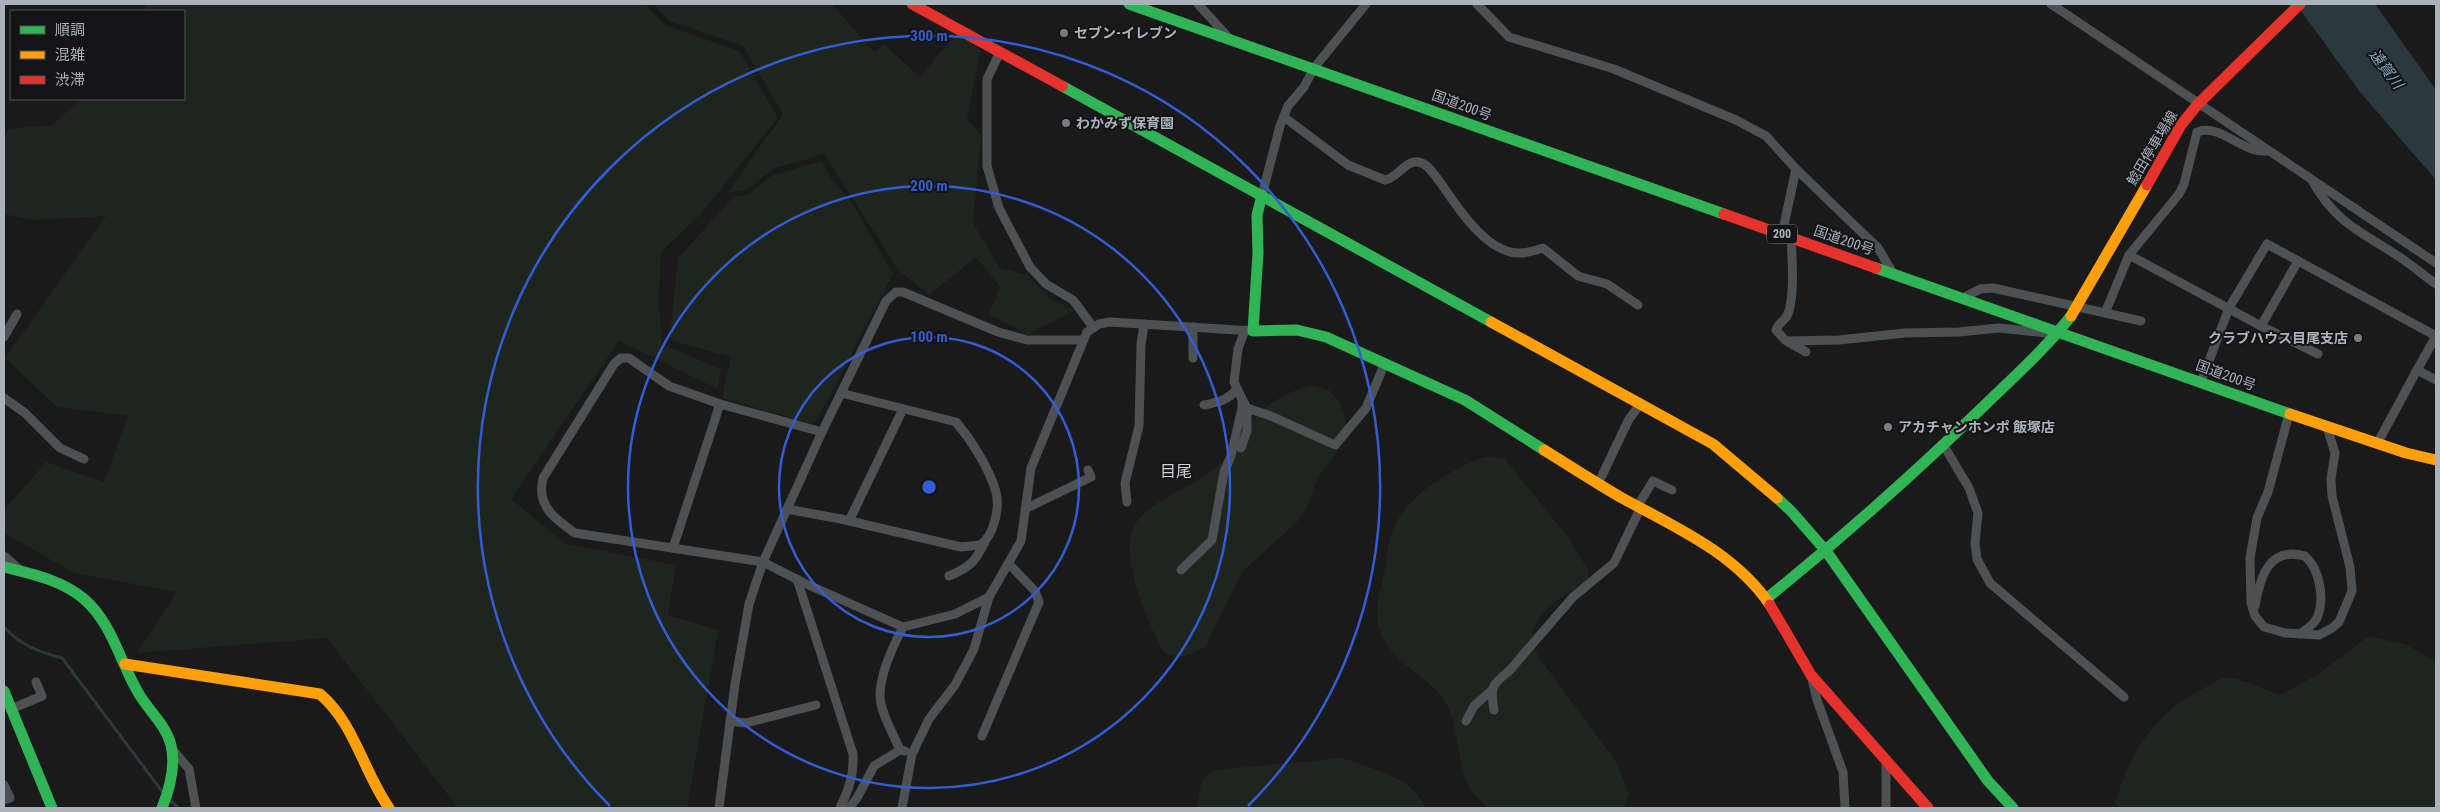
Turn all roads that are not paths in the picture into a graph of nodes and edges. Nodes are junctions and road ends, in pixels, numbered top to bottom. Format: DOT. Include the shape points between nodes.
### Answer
graph roads {
  1 [pos="912,4"];
  2 [pos="1129,4"];
  3 [pos="1198,4"];
  4 [pos="1366,4"];
  5 [pos="1477,4"];
  6 [pos="2051,4"];
  7 [pos="2300,4"];
  8 [pos="1231,40"];
  9 [pos="1000,52"];
  10 [pos="1314,68"];
  11 [pos="2199,102"];
  12 [pos="1284,117"];
  13 [pos="2269,151"];
  14 [pos="1796,169"];
  15 [pos="2311,179"];
  16 [pos="1262,195"];
  17 [pos="1786,236"];
  18 [pos="2129,255"];
  19 [pos="2298,261"];
  20 [pos="2436,263"];
  21 [pos="1893,272"];
  22 [pos="2436,284"];
  23 [pos="1963,298"];
  24 [pos="1638,305"];
  25 [pos="2077,308"];
  26 [pos="2229,308"];
  27 [pos="2105,313"];
  28 [pos="18,314"];
  29 [pos="2141,321"];
  30 [pos="1144,324"];
  31 [pos="1093,326"];
  32 [pos="2261,326"];
  33 [pos="1193,327"];
  34 [pos="1249,330"];
  35 [pos="2060,332"];
  36 [pos="4,337"];
  37 [pos="1083,340"];
  38 [pos="1787,341"];
  39 [pos="1806,352"];
  40 [pos="2318,354"];
  41 [pos="1193,358"];
  42 [pos="1384,363"];
  43 [pos="2417,370"];
  44 [pos="2436,380"];
  45 [pos="2201,382"];
  46 [pos="1237,389"];
  47 [pos="841,394"];
  48 [pos="4,398"];
  49 [pos="1242,399"];
  50 [pos="1641,403"];
  51 [pos="720,404"];
  52 [pos="1204,405"];
  53 [pos="1248,408"];
  54 [pos="903,409"];
  55 [pos="2289,414"];
  56 [pos="2327,427"];
  57 [pos="822,432"];
  58 [pos="2377,444"];
  59 [pos="1944,446"];
  60 [pos="1241,448"];
  61 [pos="84,459"];
  62 [pos="2436,460"];
  63 [pos="1088,470"];
  64 [pos="1598,484"];
  65 [pos="1672,490"];
  66 [pos="1128,502"];
  67 [pos="1639,508"];
  68 [pos="787,509"];
  69 [pos="1025,509"];
  70 [pos="849,521"];
  71 [pos="985,542"];
  72 [pos="673,548"];
  73 [pos="1826,551"];
  74 [pos="4,556"];
  75 [pos="763,562"];
  76 [pos="1009,564"];
  77 [pos="4,567"];
  78 [pos="1181,570"];
  79 [pos="22,571"];
  80 [pos="949,576"];
  81 [pos="797,579"];
  82 [pos="989,597"];
  83 [pos="1766,599"];
  84 [pos="2254,612"];
  85 [pos="903,626"];
  86 [pos="2300,634"];
  87 [pos="125,664"];
  88 [pos="1810,675"];
  89 [pos="36,682"];
  90 [pos="4,691"];
  91 [pos="1491,691"];
  92 [pos="2124,697"];
  93 [pos="816,705"];
  94 [pos="11,709"];
  95 [pos="1494,710"];
  96 [pos="730,721"];
  97 [pos="1466,721"];
  98 [pos="982,736"];
  99 [pos="171,748"];
  100 [pos="900,750"];
  101 [pos="912,754"];
  102 [pos="1886,761"];
  103 [pos="4,785"];
  104 [pos="4,800"];
  105 [pos="52,808"];
  106 [pos="162,808"];
  107 [pos="196,808"];
  108 [pos="389,808"];
  109 [pos="720,808"];
  110 [pos="840,808"];
  111 [pos="849,808"];
  112 [pos="902,808"];
  113 [pos="1845,808"];
  114 [pos="1886,808"];
  115 [pos="1928,808"];
  116 [pos="2013,808"];
  1 -- 9 [label="main road"];
  2 -- 8 [label="main road, 国道200号 / 200"];
  3 -- 8 [label="street"];
  4 -- 10 [label="street"];
  5 -- 14 [label="street" via="1513,39 1614,68 1736,120 1766,136"];
  6 -- 11 [label="street"];
  7 -- 11 [label="main road, 鯰田停車場線"];
  8 -- 10 [label="main road, 国道200号 / 200"];
  9 -- 16 [label="main road"];
  9 -- 31 [label="street" via="987,79 986,166 999,208 1030,267 1046,284 1073,300"];
  10 -- 12 [label="street"];
  10 -- 17 [label="main road, 国道200号 / 200"];
  11 -- 13 [label="street"];
  11 -- 25 [label="main road, 鯰田停車場線" via="2180,125"];
  12 -- 16 [label="street"];
  12 -- 24 [label="street" via="1348,165 1385,180 1412,163 1423,164 1468,222 1494,243 1519,254 1542,248 1578,276 1606,284"];
  13 -- 15 [label="street"];
  13 -- 18 [label="street" via="2252,149 2212,130 2197,132 2184,184"];
  14 -- 17 [label="street"];
  14 -- 21 [label="street" via="1878,248"];
  15 -- 20 [label="street"];
  15 -- 22 [label="street" via="2324,202 2345,224"];
  16 -- 34 [label="main road" via="1257,215 1258,253"];
  16 -- 50 [label="main road"];
  17 -- 21 [label="main road, 国道200号 / 200"];
  17 -- 38 [label="street" via="1793,271 1788,314 1776,330"];
  18 -- 26 [label="street"];
  18 -- 27 [label="street"];
  19 -- 26 [label="street" via="2267,244"];
  19 -- 32 [label="street"];
  19 -- 43 [label="street" via="2436,336"];
  21 -- 23 [label="main road, 国道200号 / 200"];
  23 -- 25 [label="street" via="1980,289 1993,288"];
  23 -- 35 [label="main road, 国道200号 / 200"];
  25 -- 27 [label="street"];
  25 -- 35 [label="main road, 鯰田停車場線"];
  26 -- 32 [label="street"];
  26 -- 45 [label="street"];
  27 -- 29 [label="street"];
  28 -- 36 [label="street"];
  30 -- 31 [label="street" via="1110,322"];
  30 -- 33 [label="street"];
  30 -- 66 [label="street" via="1140,345 1139,426 1125,483"];
  31 -- 37 [label="street"];
  32 -- 40 [label="street"];
  33 -- 34 [label="street"];
  33 -- 41 [label="street"];
  34 -- 42 [label="main road" via="1297,330 1326,337"];
  34 -- 46 [label="street" via="1235,366"];
  35 -- 38 [label="street" via="1999,328"];
  35 -- 45 [label="main road, 国道200号 / 200"];
  35 -- 59 [label="main road, 鯰田停車場線"];
  37 -- 47 [label="street" via="1027,340 998,332 911,294 896,292 886,300"];
  37 -- 69 [label="street" via="1031,468"];
  38 -- 39 [label="street"];
  42 -- 53 [label="street" via="1366,408 1335,445"];
  42 -- 64 [label="main road" via="1464,400"];
  43 -- 44 [label="street"];
  43 -- 58 [label="street"];
  45 -- 55 [label="main road, 国道200号 / 200"];
  46 -- 49 [label="street"];
  46 -- 52 [label="street" via="1230,398"];
  47 -- 54 [label="street"];
  47 -- 57 [label="street"];
  48 -- 61 [label="street" via="25,413 60,448"];
  49 -- 53 [label="street"];
  49 -- 78 [label="street" via="1212,540"];
  50 -- 64 [label="street" via="1628,419"];
  50 -- 73 [label="main road" via="1688,428 1736,462 1791,511"];
  51 -- 57 [label="street"];
  51 -- 72 [label="street"];
  51 -- 72 [label="street" via="669,386 629,358 621,358 614,364 543,478 540,489 544,504 555,519 575,533"];
  53 -- 60 [label="street"];
  54 -- 70 [label="street"];
  54 -- 71 [label="street" via="956,422 962,428 988,473 996,494 994,522"];
  55 -- 56 [label="main road, 国道200号 / 200"];
  55 -- 84 [label="street" via="2268,492 2257,518 2250,558"];
  56 -- 58 [label="main road, 国道200号 / 200"];
  56 -- 86 [label="street" via="2335,454 2332,496 2350,567 2352,592 2339,622 2319,635"];
  57 -- 68 [label="street"];
  58 -- 62 [label="main road, 国道200号 / 200"];
  59 -- 73 [label="main road, 鯰田停車場線"];
  59 -- 92 [label="street" via="1969,488 1978,513 1977,559 1990,583"];
  63 -- 69 [label="street" via="1092,478"];
  64 -- 67 [label="main road"];
  65 -- 67 [label="street" via="1653,481"];
  67 -- 83 [label="main road" via="1708,545 1732,563"];
  67 -- 91 [label="street" via="1614,563 1573,597 1509,671 1496,681"];
  68 -- 70 [label="street"];
  68 -- 75 [label="street"];
  69 -- 76 [label="street" via="1021,541"];
  70 -- 71 [label="street" via="960,547 973,547"];
  71 -- 80 [label="street" via="968,568"];
  72 -- 75 [label="street"];
  73 -- 83 [label="main road, 鯰田停車場線"];
  73 -- 116 [label="main road" via="1988,781"];
  74 -- 79 [label="street"];
  75 -- 81 [label="street"];
  75 -- 96 [label="street" via="749,604"];
  76 -- 82 [label="street"];
  76 -- 98 [label="street" via="1035,591 1039,602"];
  77 -- 79 [label="main road"];
  79 -- 87 [label="main road" via="54,581 83,598 98,612"];
  81 -- 85 [label="street"];
  81 -- 110 [label="street" via="853,754 854,770"];
  82 -- 85 [label="street" via="955,614"];
  82 -- 101 [label="street" via="974,649 955,686 929,720"];
  83 -- 88 [label="main road"];
  84 -- 86 [label="street" via="2264,627 2285,634"];
  84 -- 86 [label="street" via="2259,582 2268,565 2288,554 2305,556 2317,570 2320,607 2318,617"];
  85 -- 100 [label="street" via="893,646 880,689 881,704"];
  87 -- 99 [label="main road"];
  87 -- 108 [label="main road" via="320,694 343,717 370,779"];
  88 -- 102 [label="main road"];
  88 -- 113 [label="street" via="1843,772"];
  89 -- 94 [label="street" via="42,696"];
  90 -- 94 [label="main road"];
  91 -- 95 [label="street"];
  91 -- 97 [label="street" via="1474,706"];
  93 -- 96 [label="street" via="746,723"];
  94 -- 105 [label="main road"];
  96 -- 109 [label="street"];
  99 -- 106 [label="main road" via="172,774"];
  99 -- 107 [label="street" via="189,769"];
  100 -- 101 [label="street"];
  100 -- 111 [label="street" via="874,766"];
  101 -- 112 [label="street"];
  102 -- 114 [label="street"];
  102 -- 115 [label="main road"];
  103 -- 104 [label="street" via="10,798"];
}
